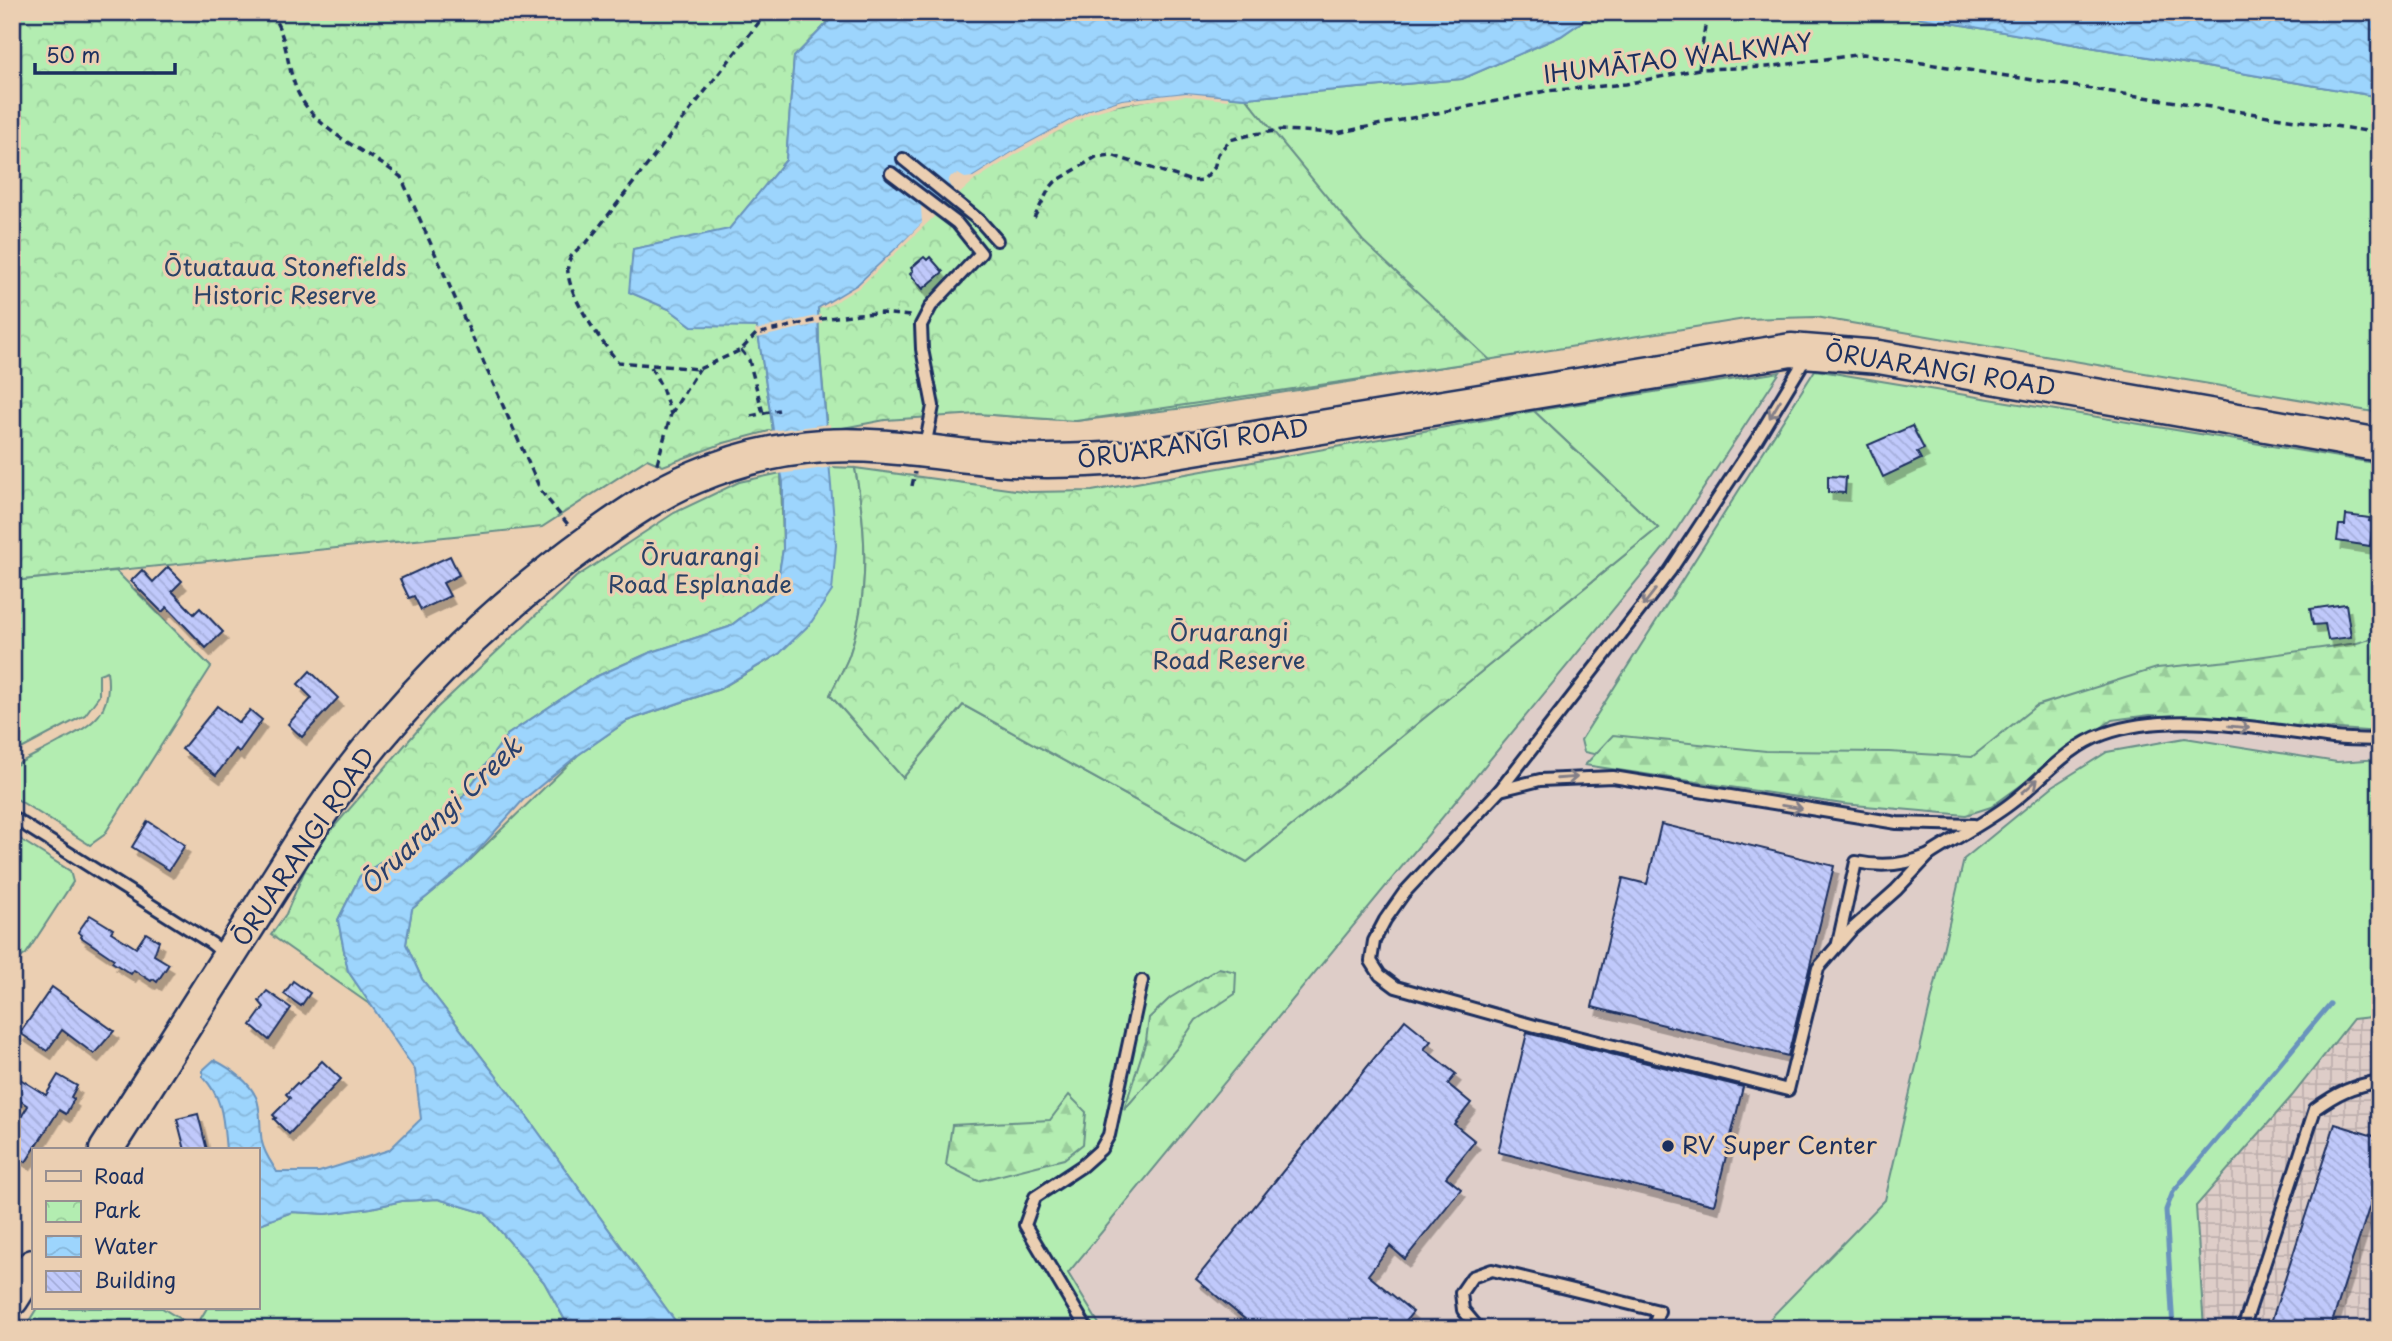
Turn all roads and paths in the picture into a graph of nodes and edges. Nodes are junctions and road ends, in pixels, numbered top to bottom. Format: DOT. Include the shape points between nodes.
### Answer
graph roads {
  1 [pos="270,12"];
  2 [pos="767,12"];
  3 [pos="1707,12"];
  4 [pos="1699,69"];
  5 [pos="2380,133"];
  6 [pos="903,159"];
  7 [pos="891,173"];
  8 [pos="1034,218"];
  9 [pos="997,240"];
  10 [pos="931,306"];
  11 [pos="741,350"];
  12 [pos="1810,350"];
  13 [pos="652,367"];
  14 [pos="699,369"];
  15 [pos="779,410"];
  16 [pos="764,413"];
  17 [pos="671,415"];
  18 [pos="751,416"];
  19 [pos="2380,445"];
  20 [pos="924,451"];
  21 [pos="656,467"];
  22 [pos="573,531"];
  23 [pos="2380,740"];
  24 [pos="1500,790"];
  25 [pos="12,817"];
  26 [pos="1974,825"];
  27 [pos="1929,855"];
  28 [pos="1837,946"];
  29 [pos="228,957"];
  30 [pos="1142,981"];
  31 [pos="2380,1081"];
  32 [pos="107,1148"];
  33 [pos="32,1268"];
  34 [pos="12,1299"];
  35 [pos="1087,1329"];
  36 [pos="1479,1329"];
  37 [pos="1653,1329"];
  38 [pos="2243,1329"];
  1 -- 22 [label="path" via="280,26 297,90 322,125 401,177 541,491"];
  2 -- 13 [label="path" via="568,263 573,289 590,326 618,362"];
  3 -- 4 [label="path"];
  4 -- 5 [label="path, IHUMĀTAO WALKWAY" via="1767,67 1863,54"];
  4 -- 8 [label="path, IHUMĀTAO WALKWAY" via="1626,84 1546,91 1337,133 1282,130 1254,134 1230,140 1203,180 1192,181 1111,155 1096,157 1055,183"];
  6 -- 9 [label="lane"];
  7 -- 10 [label="lane" via="957,223 981,253"];
  10 -- 11 [label="path" via="909,316 882,313 822,319 756,334"];
  10 -- 20 [label="lane" via="920,332 933,407"];
  11 -- 14 [label="path"];
  11 -- 16 [label="path" via="753,369"];
  12 -- 19 [label="street, ŌRUARANGI ROAD" via="1879,357"];
  12 -- 20 [label="street, ŌRUARANGI ROAD" via="1145,456 1047,462"];
  12 -- 24 [label="lane, one-way" via="1670,571"];
  13 -- 14 [label="path"];
  13 -- 17 [label="path"];
  14 -- 17 [label="path"];
  15 -- 16 [label="path"];
  16 -- 18 [label="path"];
  17 -- 21 [label="path"];
  20 -- 29 [label="street, ŌRUARANGI ROAD" via="848,445 758,456 693,477 654,497 558,564 416,695 350,772"];
  26 -- 23 [label="lane, one-way" via="2009,804 2081,746 2103,734 2129,728 2214,724"];
  24 -- 26 [label="lane, one-way" via="1540,780 1613,777 1897,823"];
  24 -- 28 [label="lane" via="1404,893 1385,920 1374,941 1371,961 1396,987 1788,1090 1818,968"];
  25 -- 29 [label="lane"];
  26 -- 27 [label="lane"];
  27 -- 28 [label="lane"];
  27 -- 28 [label="lane" via="1880,866 1856,862"];
  29 -- 32 [label="street, ŌRUARANGI ROAD"];
  30 -- 35 [label="lane" via="1109,1135 1082,1166 1035,1197 1026,1225"];
  31 -- 38 [label="lane" via="2338,1093 2315,1109"];
  33 -- 34 [label="street"];
  36 -- 37 [label="lane" via="1463,1310 1461,1293 1472,1277 1492,1270 1660,1311"];
}
